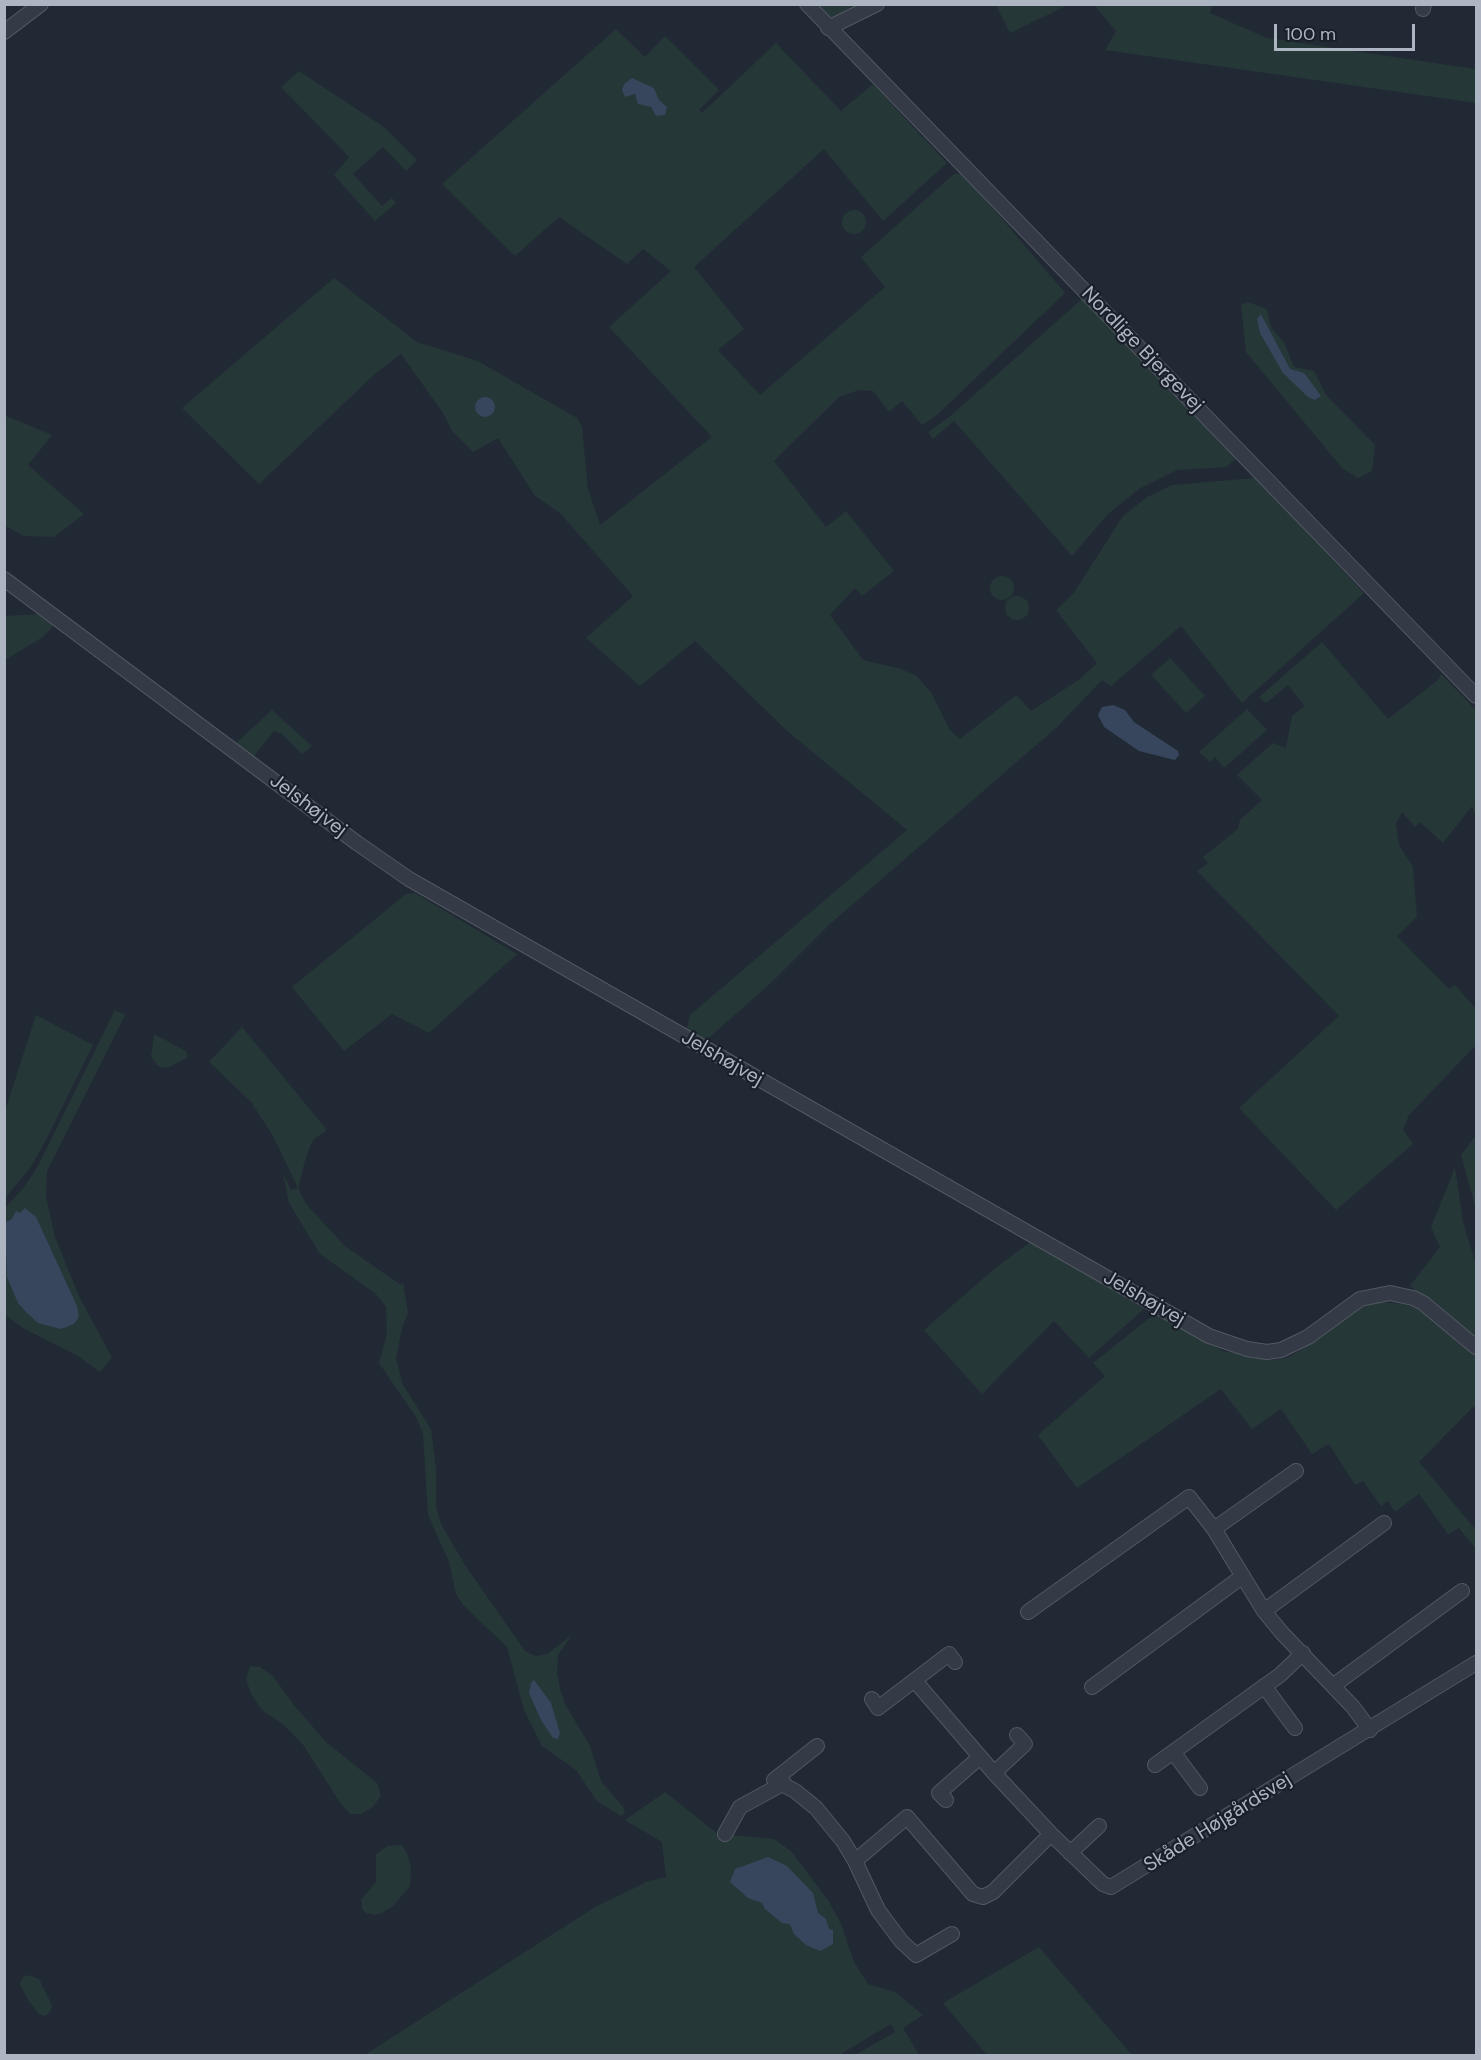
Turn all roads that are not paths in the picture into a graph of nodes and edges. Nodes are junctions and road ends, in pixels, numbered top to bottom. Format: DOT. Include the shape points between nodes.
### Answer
graph roads {
  1 [pos="41,4"];
  2 [pos="807,4"];
  3 [pos="877,4"];
  4 [pos="828,28"];
  5 [pos="4,32"];
  6 [pos="4,579"];
  7 [pos="1476,696"];
  8 [pos="1476,1347"];
  9 [pos="1296,1471"];
  10 [pos="1384,1523"];
  11 [pos="1214,1529"];
  12 [pos="1243,1576"];
  13 [pos="1462,1591"];
  14 [pos="1264,1611"];
  15 [pos="1028,1612"];
  16 [pos="1303,1653"];
  17 [pos="955,1662"];
  18 [pos="1476,1663"];
  19 [pos="915,1681"];
  20 [pos="1334,1685"];
  21 [pos="1264,1686"];
  22 [pos="1092,1687"];
  23 [pos="872,1699"];
  24 [pos="1295,1728"];
  25 [pos="1370,1730"];
  26 [pos="1017,1735"];
  27 [pos="817,1746"];
  28 [pos="1173,1752"];
  29 [pos="980,1757"];
  30 [pos="1155,1765"];
  31 [pos="994,1773"];
  32 [pos="784,1783"];
  33 [pos="1200,1788"];
  34 [pos="946,1800"];
  35 [pos="1099,1826"];
  36 [pos="725,1834"];
  37 [pos="1052,1834"];
  38 [pos="1070,1853"];
  39 [pos="855,1860"];
  40 [pos="952,1934"];
  1 -- 5 [label="street"];
  2 -- 4 [label="street, Nordlige Bjergevej"];
  3 -- 4 [label="street"];
  4 -- 7 [label="street, Nordlige Bjergevej"];
  6 -- 8 [label="street, Jelshøjvej" via="409,879 1209,1336 1247,1349 1281,1350 1308,1337 1360,1299 1390,1293 1423,1304"];
  9 -- 11 [label="street"];
  10 -- 14 [label="street"];
  11 -- 12 [label="street"];
  11 -- 15 [label="street" via="1194,1501 1184,1498"];
  12 -- 14 [label="street"];
  12 -- 22 [label="street"];
  13 -- 20 [label="street"];
  14 -- 16 [label="street"];
  16 -- 20 [label="street"];
  16 -- 21 [label="street"];
  17 -- 19 [label="street" via="950,1654"];
  18 -- 25 [label="street, Skåde Højgårdsvej"];
  19 -- 23 [label="street" via="878,1708"];
  19 -- 29 [label="street, Skåde Højgårdsvej"];
  20 -- 25 [label="street"];
  21 -- 24 [label="street"];
  21 -- 28 [label="street"];
  25 -- 38 [label="street, Skåde Højgårdsvej" via="1118,1885 1103,1884"];
  26 -- 31 [label="street" via="1025,1744"];
  27 -- 32 [label="street" via="774,1780"];
  28 -- 30 [label="street"];
  28 -- 33 [label="street, Skåde Højgårdsvej"];
  29 -- 31 [label="street, Skåde Højgårdsvej"];
  29 -- 34 [label="street" via="939,1793"];
  31 -- 37 [label="street, Skåde Højgårdsvej"];
  32 -- 36 [label="street" via="740,1808"];
  32 -- 39 [label="street" via="829,1822"];
  35 -- 38 [label="street"];
  37 -- 38 [label="street, Skåde Højgårdsvej"];
  37 -- 39 [label="street" via="993,1892 983,1897 973,1894 907,1817"];
  39 -- 40 [label="street" via="878,1910 916,1955"];
}
